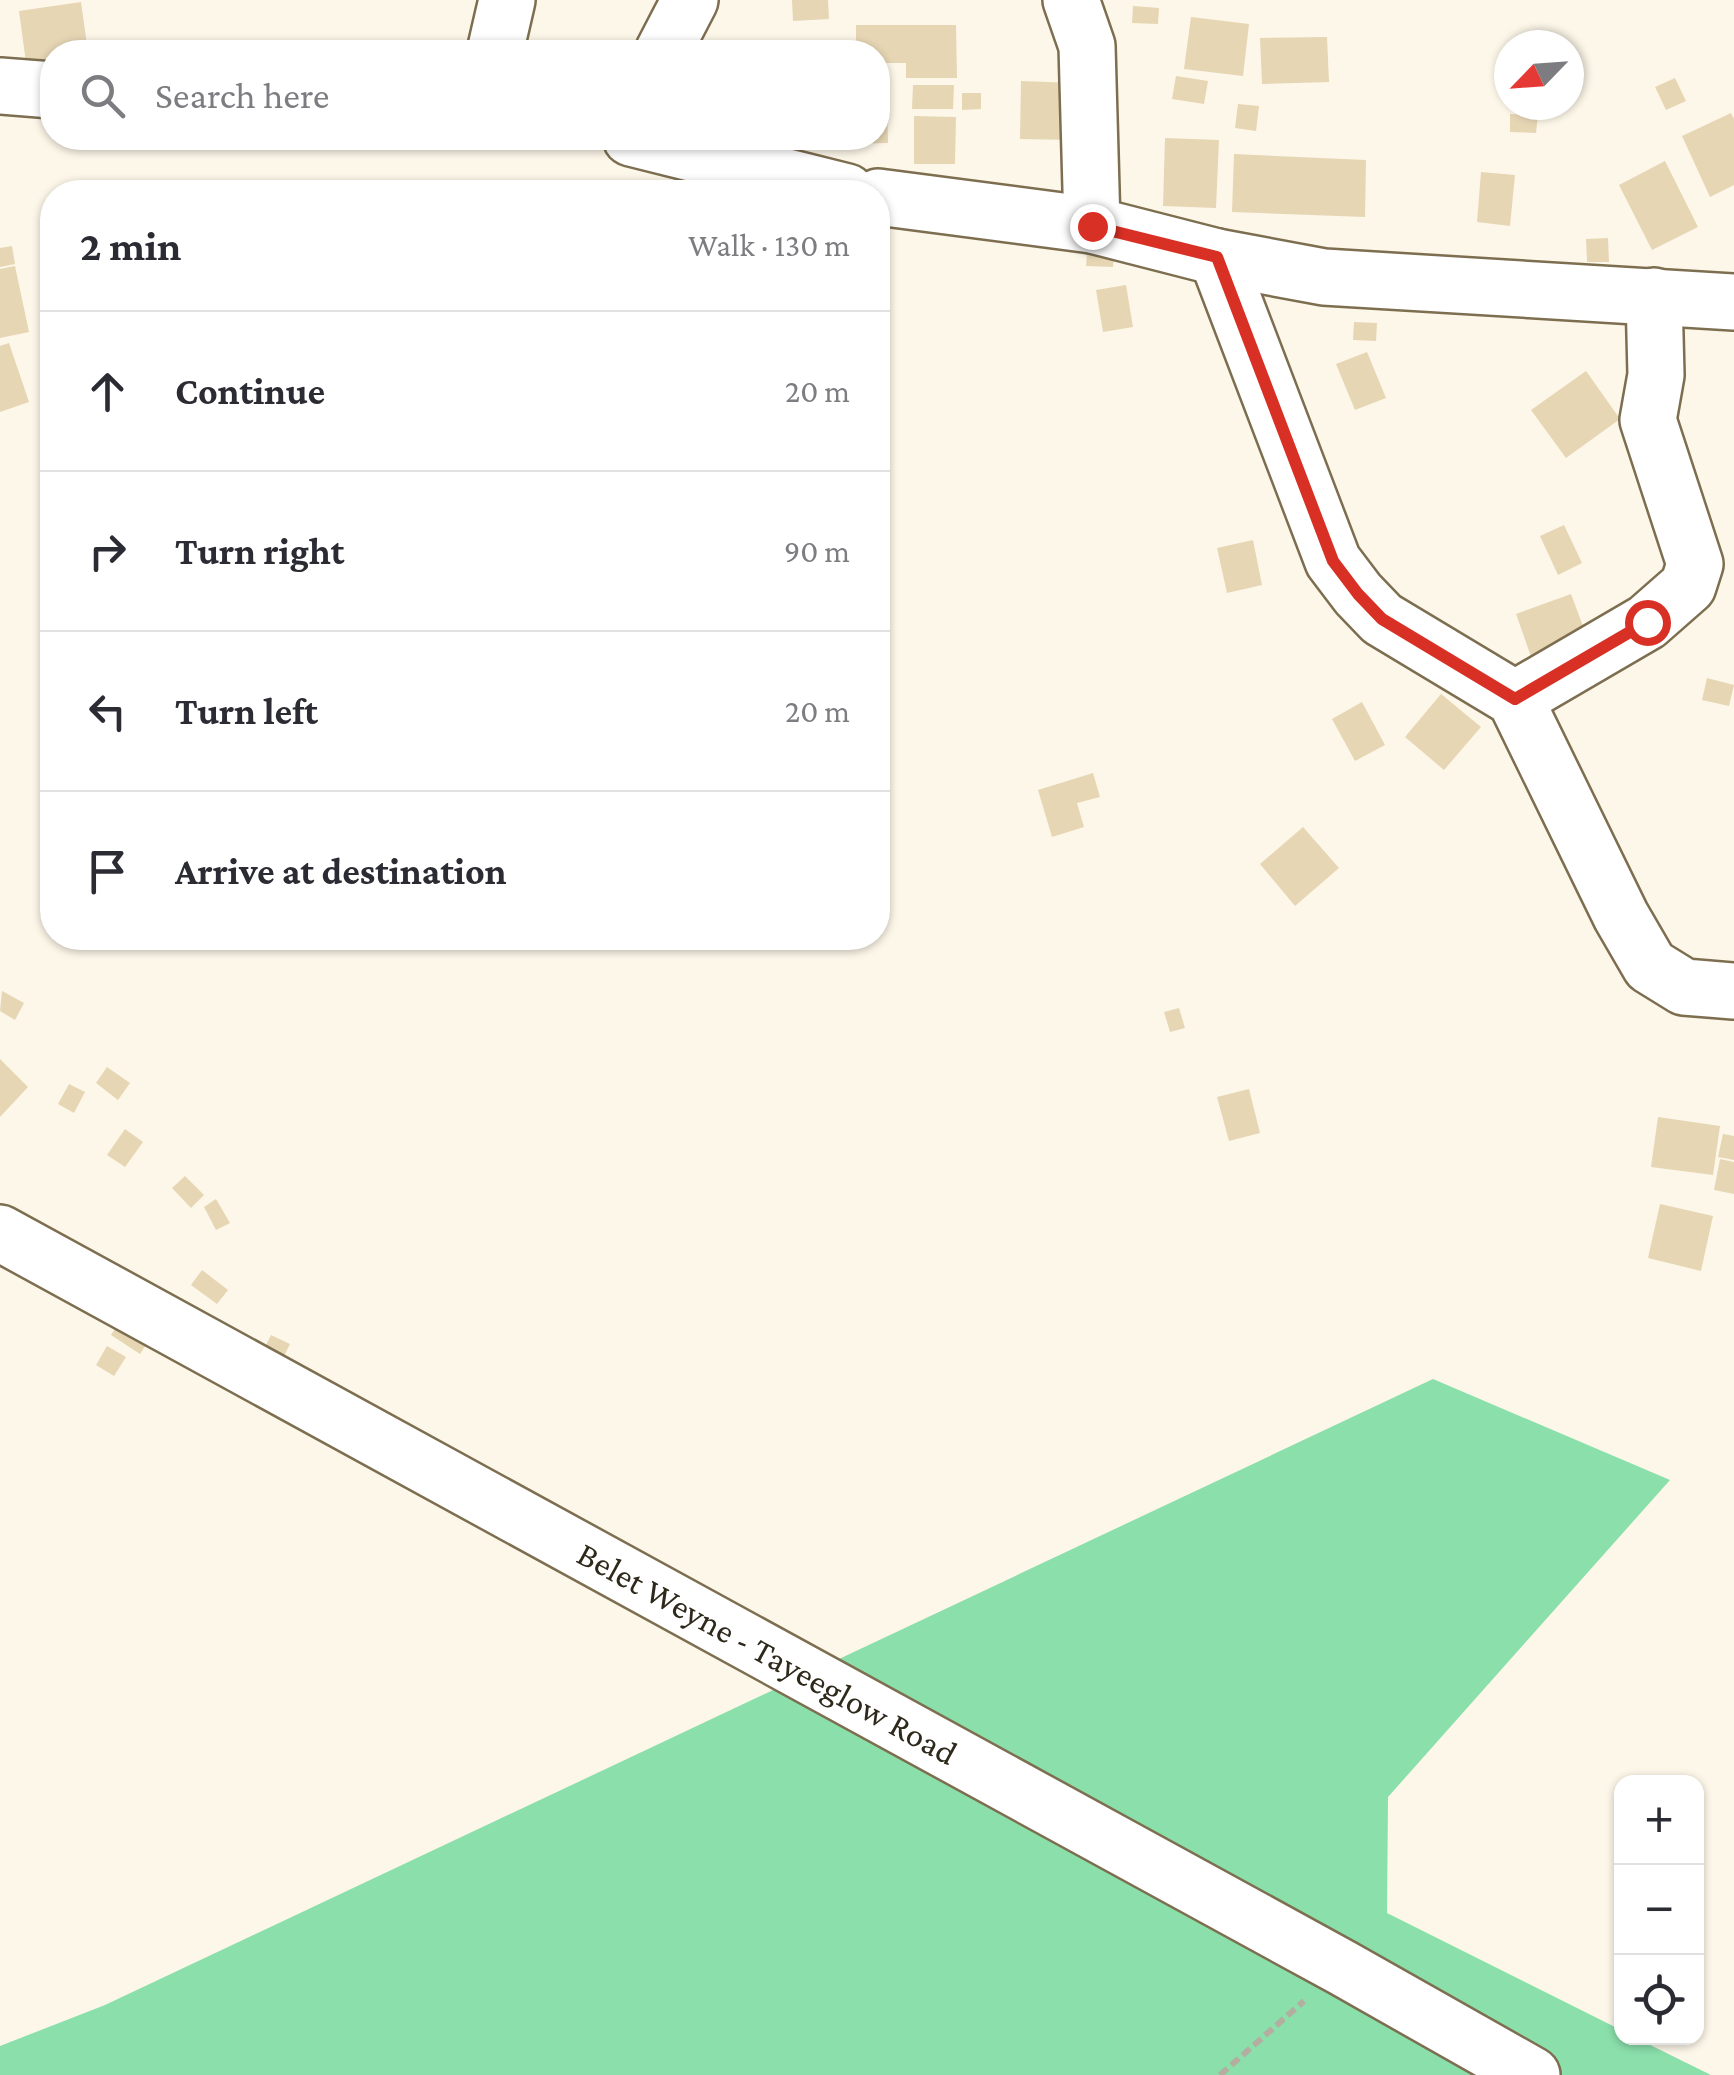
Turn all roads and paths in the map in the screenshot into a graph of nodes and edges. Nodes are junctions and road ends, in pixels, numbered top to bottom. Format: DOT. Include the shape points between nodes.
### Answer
graph roads {
  1 [pos="507,0"];
  2 [pos="690,0"];
  3 [pos="1071,0"];
  4 [pos="497,40"];
  5 [pos="669,40"];
  6 [pos="0,86"];
  7 [pos="40,89"];
  8 [pos="679,150"];
  9 [pos="799,180"];
  10 [pos="890,199"];
  11 [pos="1092,226"];
  12 [pos="1217,257"];
  13 [pos="1654,296"];
  14 [pos="1734,302"];
  15 [pos="1515,699"];
  16 [pos="1734,991"];
  17 [pos="0,1233"];
  18 [pos="1342,1968"];
  19 [pos="1220,2075"];
  20 [pos="1532,2075"];
  1 -- 4 [label="street"];
  2 -- 5 [label="street"];
  3 -- 11 [label="street" via="1087,46"];
  6 -- 7 [label="street"];
  8 -- 9 [label="street"];
  10 -- 11 [label="street"];
  11 -- 12 [label="street"];
  12 -- 13 [label="street" via="1324,276"];
  12 -- 15 [label="street" via="1333,561 1382,619"];
  13 -- 14 [label="street"];
  13 -- 15 [label="street" via="1656,375 1648,420 1696,564 1688,586 1647,622"];
  15 -- 16 [label="street" via="1650,966 1684,987"];
  17 -- 18 [label="street, Belet Weyne - Tayeeglow Road"];
  18 -- 19 [label="path"];
  18 -- 20 [label="street, Belet Weyne - Tayeeglow Road"];
}
